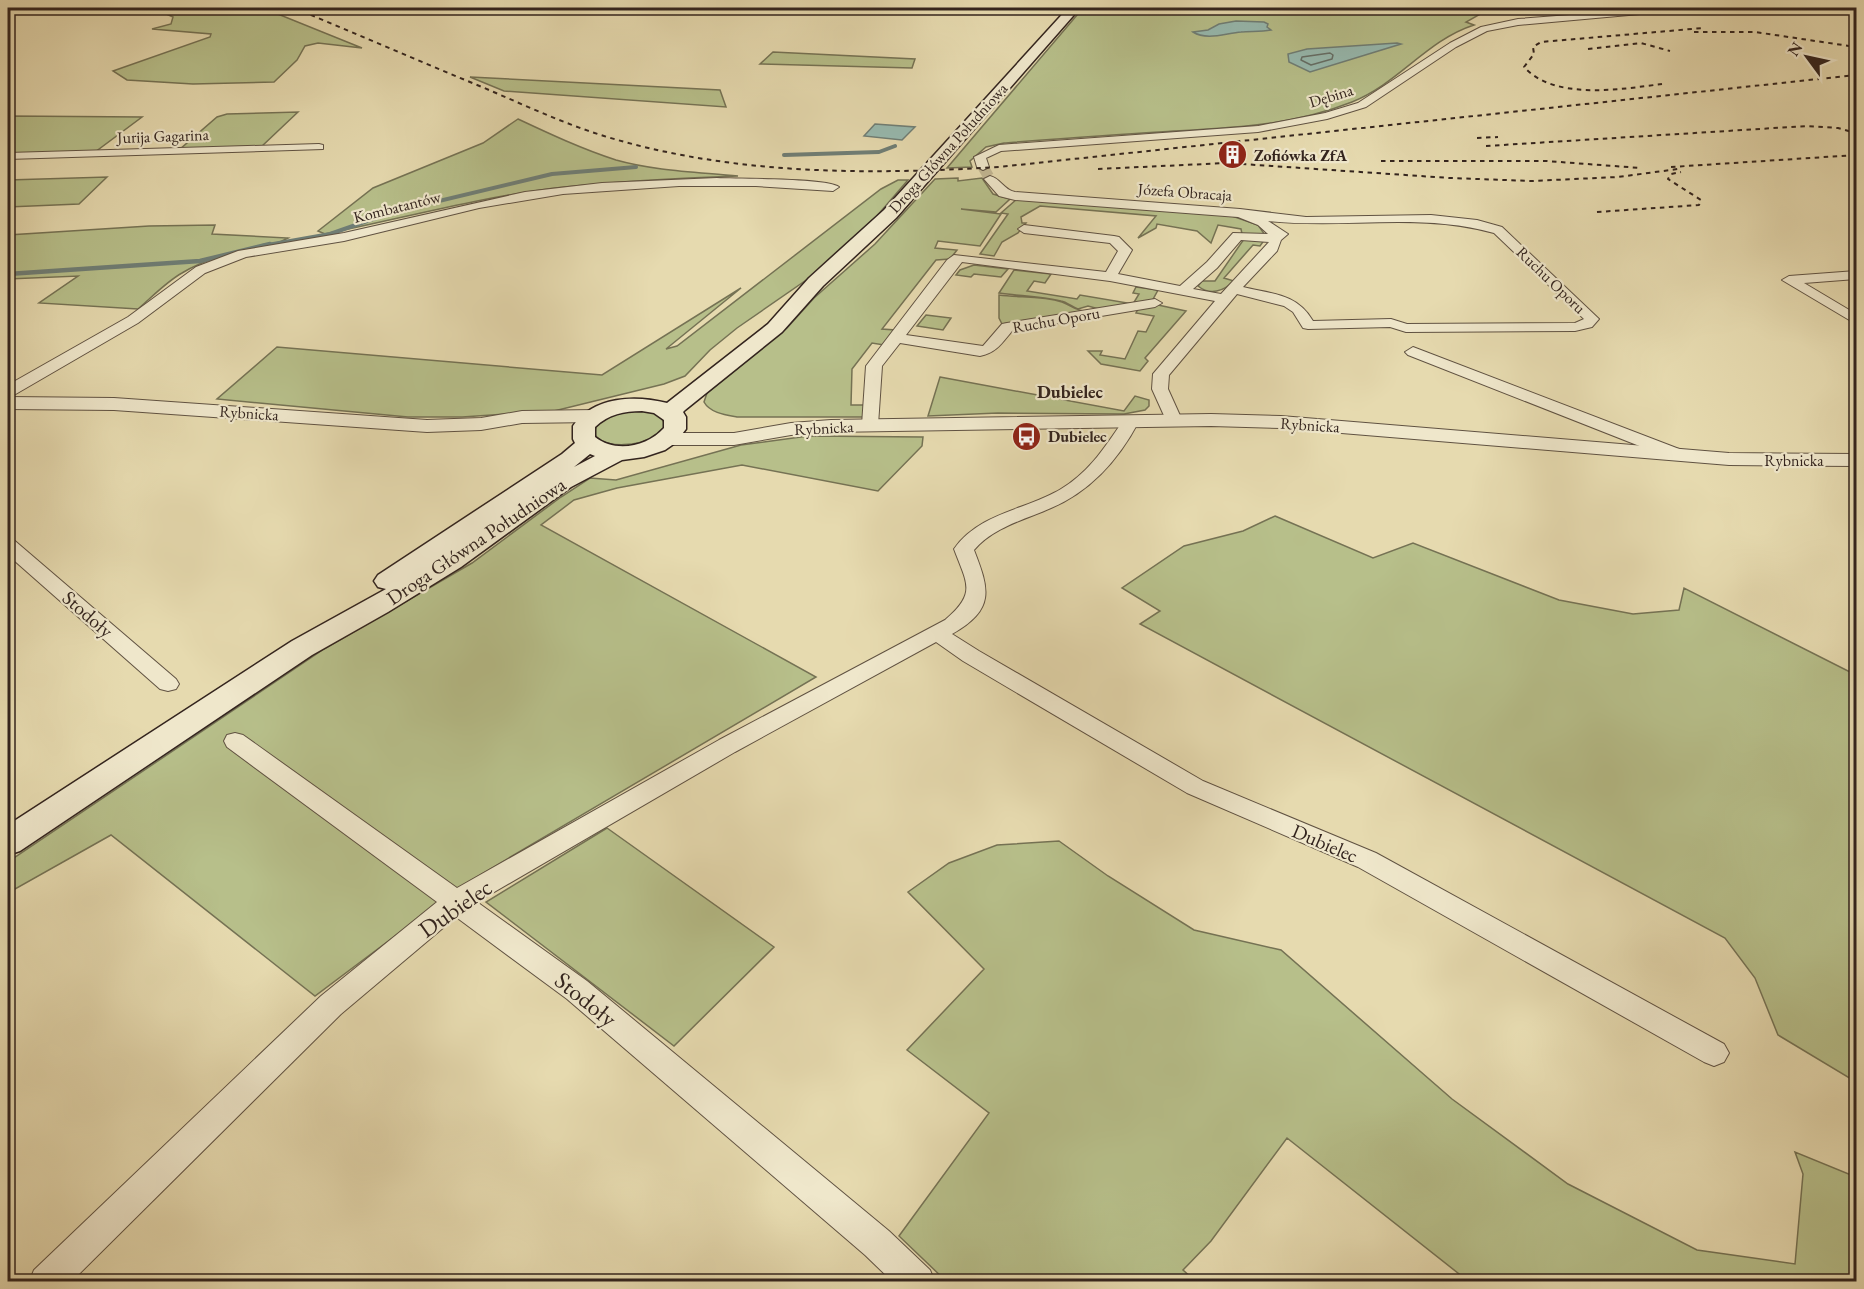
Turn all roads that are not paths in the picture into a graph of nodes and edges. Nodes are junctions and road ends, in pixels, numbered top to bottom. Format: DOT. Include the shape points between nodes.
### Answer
graph roads {
  1 [pos="1074,8"];
  2 [pos="1684,8"];
  3 [pos="319,147"];
  4 [pos="8,156"];
  5 [pos="983,167"];
  6 [pos="990,178"];
  7 [pos="832,187"];
  8 [pos="1249,215"];
  9 [pos="1314,221"];
  10 [pos="318,226"];
  11 [pos="1024,229"];
  12 [pos="1275,238"];
  13 [pos="302,241"];
  14 [pos="1857,275"];
  15 [pos="1110,277"];
  16 [pos="816,282"];
  17 [pos="1184,290"];
  18 [pos="1229,294"];
  19 [pos="1155,303"];
  20 [pos="1857,321"];
  21 [pos="896,338"];
  22 [pos="1413,352"];
  23 [pos="8,392"];
  24 [pos="8,403"];
  25 [pos="642,404"];
  26 [pos="1174,420"];
  27 [pos="1131,422"];
  28 [pos="671,425"];
  29 [pos="870,425"];
  30 [pos="588,431"];
  31 [pos="620,452"];
  32 [pos="1681,456"];
  33 [pos="1857,460"];
  34 [pos="8,545"];
  35 [pos="937,633"];
  36 [pos="302,648"];
  37 [pos="168,684"];
  38 [pos="235,741"];
  39 [pos="8,842"];
  40 [pos="457,901"];
  41 [pos="1714,1053"];
  42 [pos="46,1281"];
  43 [pos="918,1281"];
  1 -- 16 [label="main road, Droga Główna Południowa" via="911,191"];
  2 -- 5 [label="street, Dębina" via="1518,22 1484,29 1452,45 1362,105 1297,123 999,148 980,157"];
  3 -- 4 [label="street, Jurija Gagarina"];
  6 -- 8 [label="street, Józefa Obracaja" via="1003,194 1015,196"];
  7 -- 13 [label="street, Kombatantów" via="740,181 651,183 557,192 477,205 341,237"];
  8 -- 9 [label="street, Ruchu Oporu"];
  8 -- 12 [label="street, Józefa Obracaja" via="1274,231"];
  9 -- 12 [label="street"];
  9 -- 18 [label="street, Ruchu Oporu" via="1413,219 1485,225 1498,230 1592,319 1575,327 1526,329 1406,328 1391,323 1308,325 1299,309 1288,303"];
  10 -- 13 [label="street"];
  11 -- 15 [label="street, Ruchu Oporu" via="1114,240 1125,250"];
  12 -- 17 [label="street" via="1238,236"];
  12 -- 18 [label="street" via="1272,248"];
  13 -- 23 [label="street, Kombatantów" via="210,265 115,331"];
  14 -- 20 [label="street" via="1789,280"];
  15 -- 17 [label="street, Ruchu Oporu"];
  15 -- 21 [label="street, Ruchu Oporu" via="959,258"];
  16 -- 25 [label="main road, Droga Główna Południowa" via="749,327 684,381"];
  16 -- 28 [label="main road, Droga Główna Południowa" via="776,328 677,405"];
  17 -- 18 [label="street, Ruchu Oporu"];
  18 -- 26 [label="street" via="1161,374 1160,389"];
  19 -- 21 [label="street, Ruchu Oporu" via="1007,327 988,350"];
  21 -- 29 [label="street, Ruchu Oporu" via="874,366"];
  22 -- 32 [label="street"];
  24 -- 30 [label="street, Rybnicka" via="114,404 412,425 490,423"];
  25 -- 28 [label="main road" via="661,408"];
  25 -- 30 [label="main road" via="613,408"];
  26 -- 27 [label="street, Rybnicka"];
  26 -- 32 [label="street, Rybnicka" via="1281,422"];
  27 -- 29 [label="street, Rybnicka"];
  27 -- 35 [label="street, Dubielec" via="1115,448 1080,484 971,539 964,549 978,586 975,601 969,612"];
  28 -- 29 [label="street, Rybnicka" via="734,439 818,427"];
  28 -- 31 [label="main road" via="646,449"];
  30 -- 31 [label="main road" via="602,450"];
  30 -- 36 [label="main road, Droga Główna Południowa" via="570,459 414,562"];
  31 -- 36 [label="main road, Droga Główna Południowa" via="562,482 452,561"];
  32 -- 33 [label="street, Rybnicka"];
  34 -- 37 [label="street, Stodoły"];
  35 -- 40 [label="street, Dubielec" via="727,746"];
  35 -- 41 [label="street, Dubielec" via="1195,787 1366,860"];
  36 -- 39 [label="main road, Droga Główna Południowa"];
  38 -- 40 [label="street, Stodoły"];
  40 -- 42 [label="street, Dubielec" via="331,1005"];
  40 -- 43 [label="street, Stodoły" via="577,990"];
}
